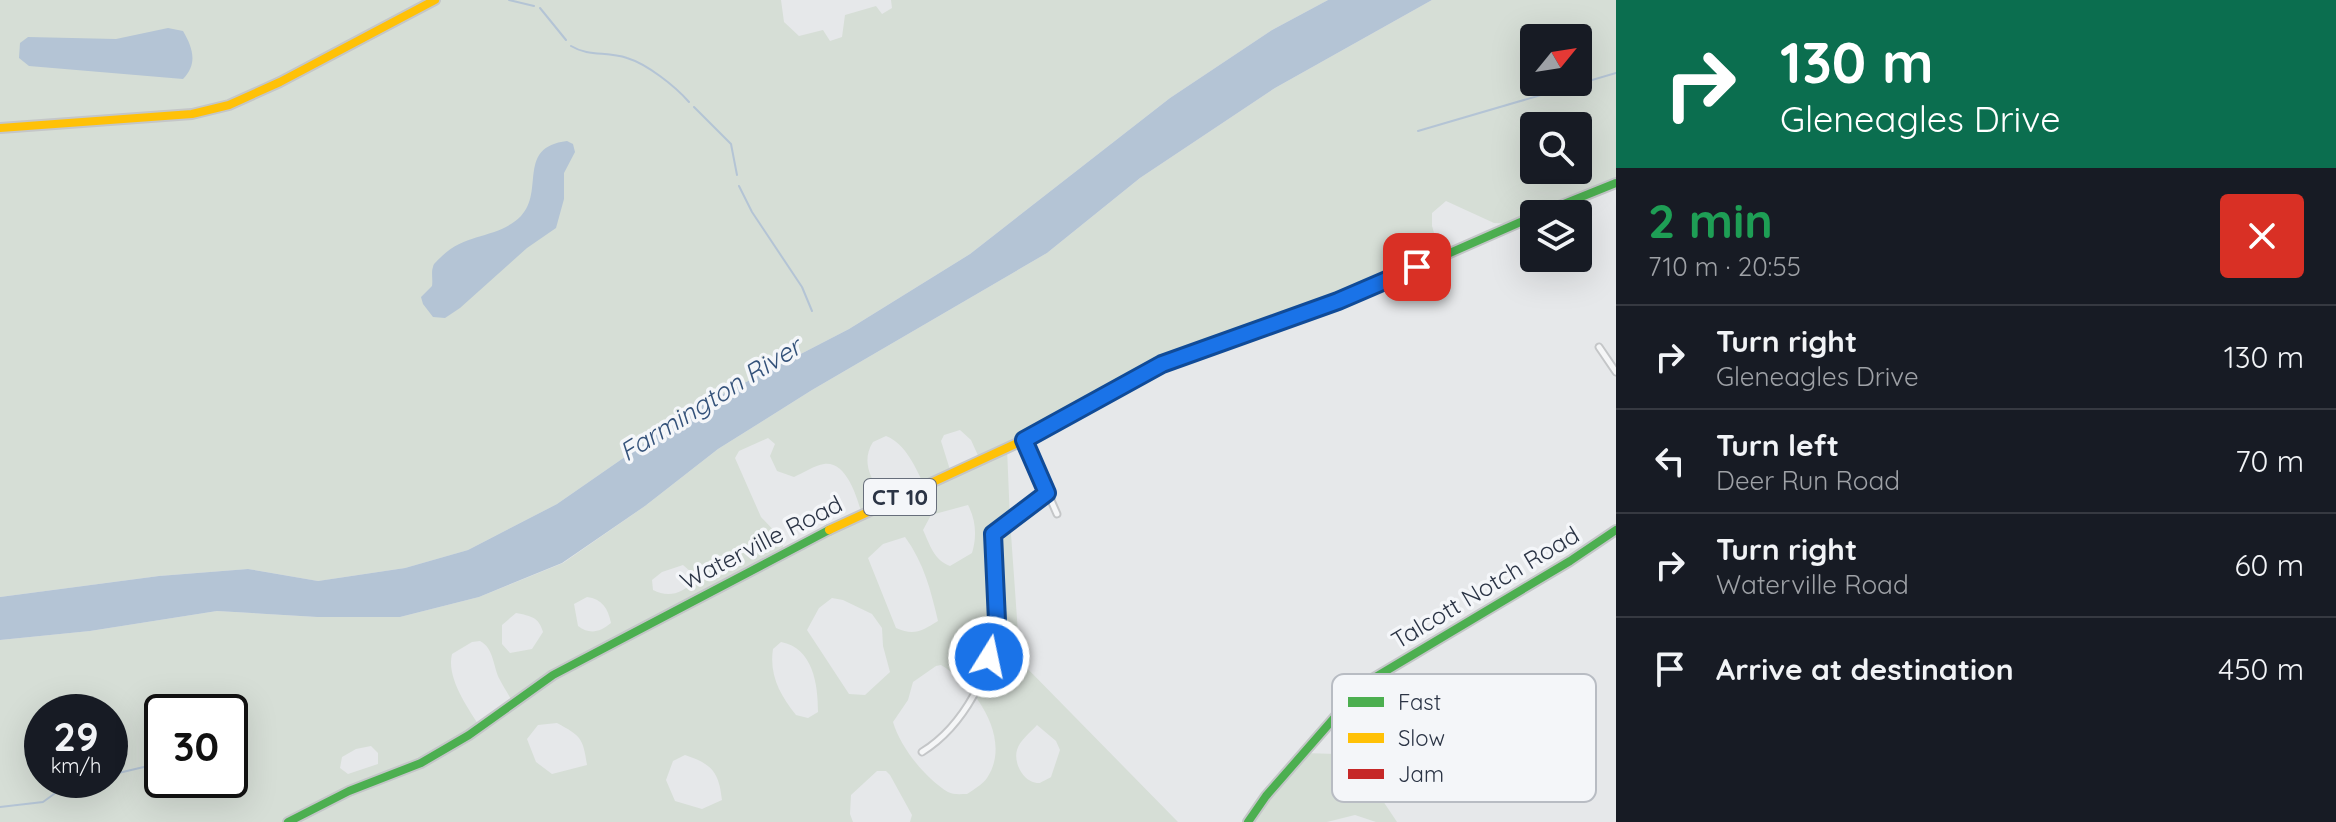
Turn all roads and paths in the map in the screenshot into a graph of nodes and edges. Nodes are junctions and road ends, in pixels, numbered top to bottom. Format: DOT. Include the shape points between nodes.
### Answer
graph roads {
  1 [pos="435,0"];
  2 [pos="0,128"];
  3 [pos="1616,183"];
  4 [pos="1574,200"];
  5 [pos="1520,222"];
  6 [pos="1599,347"];
  7 [pos="1616,372"];
  8 [pos="1024,440"];
  9 [pos="1047,493"];
  10 [pos="1057,514"];
  11 [pos="1616,530"];
  12 [pos="1381,674"];
  13 [pos="1332,721"];
  14 [pos="922,752"];
  15 [pos="288,822"];
  16 [pos="1248,822"];
  1 -- 2 [label="main road" via="229,105 192,114"];
  3 -- 4 [label="main road, Waterville Road / CT 10"];
  5 -- 8 [label="main road, Waterville Road / CT 10" via="1338,301 1162,364"];
  6 -- 7 [label="street"];
  8 -- 9 [label="street"];
  8 -- 15 [label="main road, Waterville Road / CT 10" via="726,582 553,675 421,763"];
  9 -- 10 [label="street"];
  9 -- 14 [label="street" via="993,534 997,621 989,657 969,705 938,742"];
  11 -- 12 [label="main road, Talcott Notch Road"];
  13 -- 16 [label="main road, Talcott Notch Road"];
}
